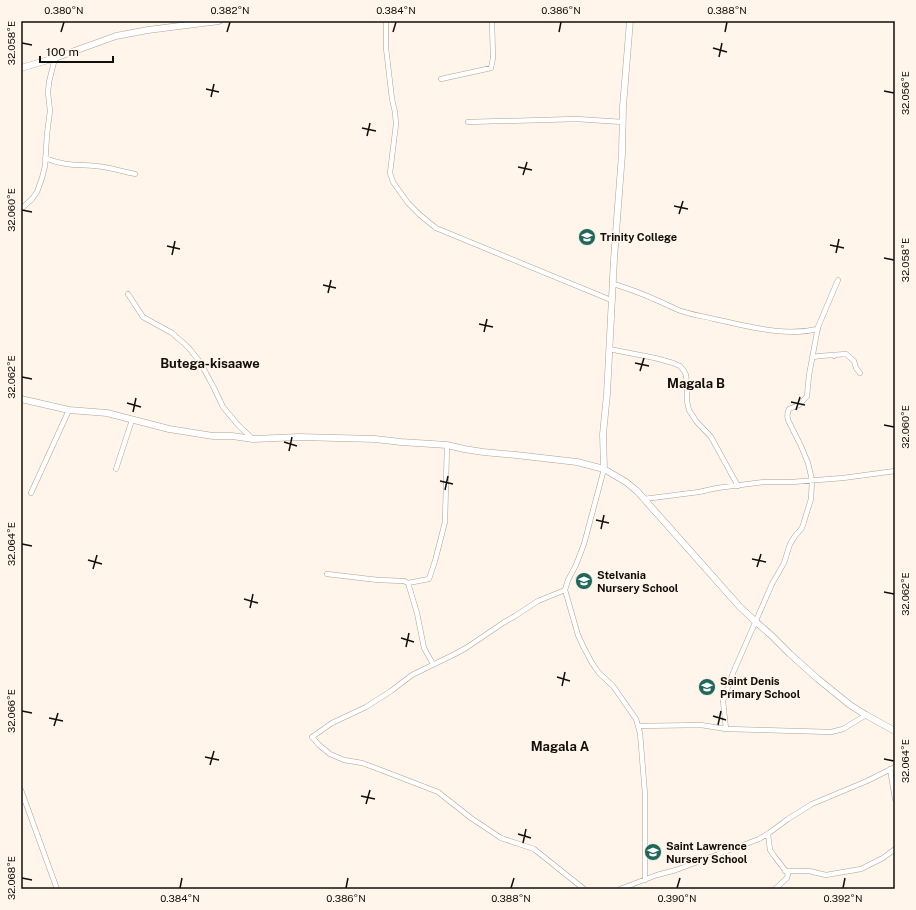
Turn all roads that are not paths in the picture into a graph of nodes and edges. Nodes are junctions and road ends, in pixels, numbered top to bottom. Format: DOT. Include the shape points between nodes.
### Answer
graph roads {
  1 [pos="215,21"];
  2 [pos="386,21"];
  3 [pos="492,21"];
  4 [pos="630,21"];
  5 [pos="55,58"];
  6 [pos="21,68"];
  7 [pos="441,79"];
  8 [pos="468,122"];
  9 [pos="623,122"];
  10 [pos="45,158"];
  11 [pos="135,174"];
  12 [pos="21,209"];
  13 [pos="838,280"];
  14 [pos="613,284"];
  15 [pos="128,294"];
  16 [pos="612,300"];
  17 [pos="818,329"];
  18 [pos="610,349"];
  19 [pos="812,357"];
  20 [pos="860,373"];
  21 [pos="21,399"];
  22 [pos="69,410"];
  23 [pos="132,420"];
  24 [pos="253,439"];
  25 [pos="447,445"];
  26 [pos="116,469"];
  27 [pos="604,469"];
  28 [pos="895,471"];
  29 [pos="812,480"];
  30 [pos="738,486"];
  31 [pos="31,493"];
  32 [pos="644,499"];
  33 [pos="327,574"];
  34 [pos="408,583"];
  35 [pos="565,590"];
  36 [pos="756,622"];
  37 [pos="434,664"];
  38 [pos="866,715"];
  39 [pos="638,726"];
  40 [pos="726,729"];
  41 [pos="895,731"];
  42 [pos="893,768"];
  43 [pos="21,793"];
  44 [pos="895,799"];
  45 [pos="768,834"];
  46 [pos="895,849"];
  47 [pos="785,871"];
  48 [pos="645,880"];
  49 [pos="57,889"];
  50 [pos="584,889"];
  51 [pos="620,889"];
  52 [pos="775,889"];
  1 -- 5 [label="street" via="116,36"];
  2 -- 16 [label="street" via="386,48 396,124 390,173 393,182 408,203 436,228"];
  3 -- 7 [label="street" via="491,68"];
  4 -- 9 [label="street"];
  5 -- 6 [label="street"];
  5 -- 10 [label="street" via="49,82 50,111"];
  8 -- 9 [label="street" via="576,119"];
  9 -- 14 [label="street"];
  10 -- 11 [label="street" via="56,163 104,167"];
  10 -- 12 [label="street" via="40,187"];
  13 -- 17 [label="street"];
  14 -- 16 [label="street"];
  14 -- 17 [label="street" via="630,288 679,310 753,328 777,332"];
  15 -- 24 [label="street" via="143,317 172,333 188,347 200,362 223,407"];
  16 -- 18 [label="street"];
  17 -- 19 [label="street"];
  18 -- 27 [label="street" via="603,434"];
  18 -- 30 [label="street" via="680,366 686,375 689,410 711,437"];
  19 -- 20 [label="street" via="846,354 854,361"];
  19 -- 29 [label="street" via="807,396 799,405 789,409 787,416 806,458"];
  21 -- 22 [label="street"];
  22 -- 23 [label="street" via="107,413"];
  22 -- 31 [label="street"];
  23 -- 24 [label="street" via="213,436"];
  23 -- 26 [label="street"];
  24 -- 25 [label="street" via="375,439"];
  25 -- 27 [label="street" via="483,452 577,462"];
  25 -- 34 [label="street" via="445,522 435,561 429,579"];
  27 -- 32 [label="street" via="626,482"];
  27 -- 35 [label="street" via="584,544"];
  28 -- 29 [label="street"];
  29 -- 30 [label="street"];
  29 -- 36 [label="street" via="811,500 804,524 790,544 784,563"];
  30 -- 32 [label="street"];
  32 -- 36 [label="street"];
  33 -- 34 [label="street"];
  34 -- 37 [label="street" via="424,648"];
  35 -- 37 [label="street" via="538,601 466,648"];
  35 -- 39 [label="street" via="576,628 592,663 613,686 636,719"];
  36 -- 38 [label="street" via="818,679"];
  36 -- 40 [label="street" via="723,701"];
  37 -- 50 [label="street" via="312,737 330,754 362,763 438,792 501,838 534,849"];
  38 -- 40 [label="street" via="843,730 831,732"];
  38 -- 41 [label="street"];
  39 -- 40 [label="street" via="701,725"];
  39 -- 48 [label="street" via="645,794"];
  42 -- 44 [label="street"];
  42 -- 45 [label="street" via="812,804"];
  43 -- 49 [label="street"];
  45 -- 47 [label="street" via="770,850"];
  45 -- 48 [label="street" via="743,846"];
  46 -- 47 [label="street" via="861,869 826,875 809,871"];
  47 -- 52 [label="street" via="788,874 787,878"];
  48 -- 51 [label="street"];
}
